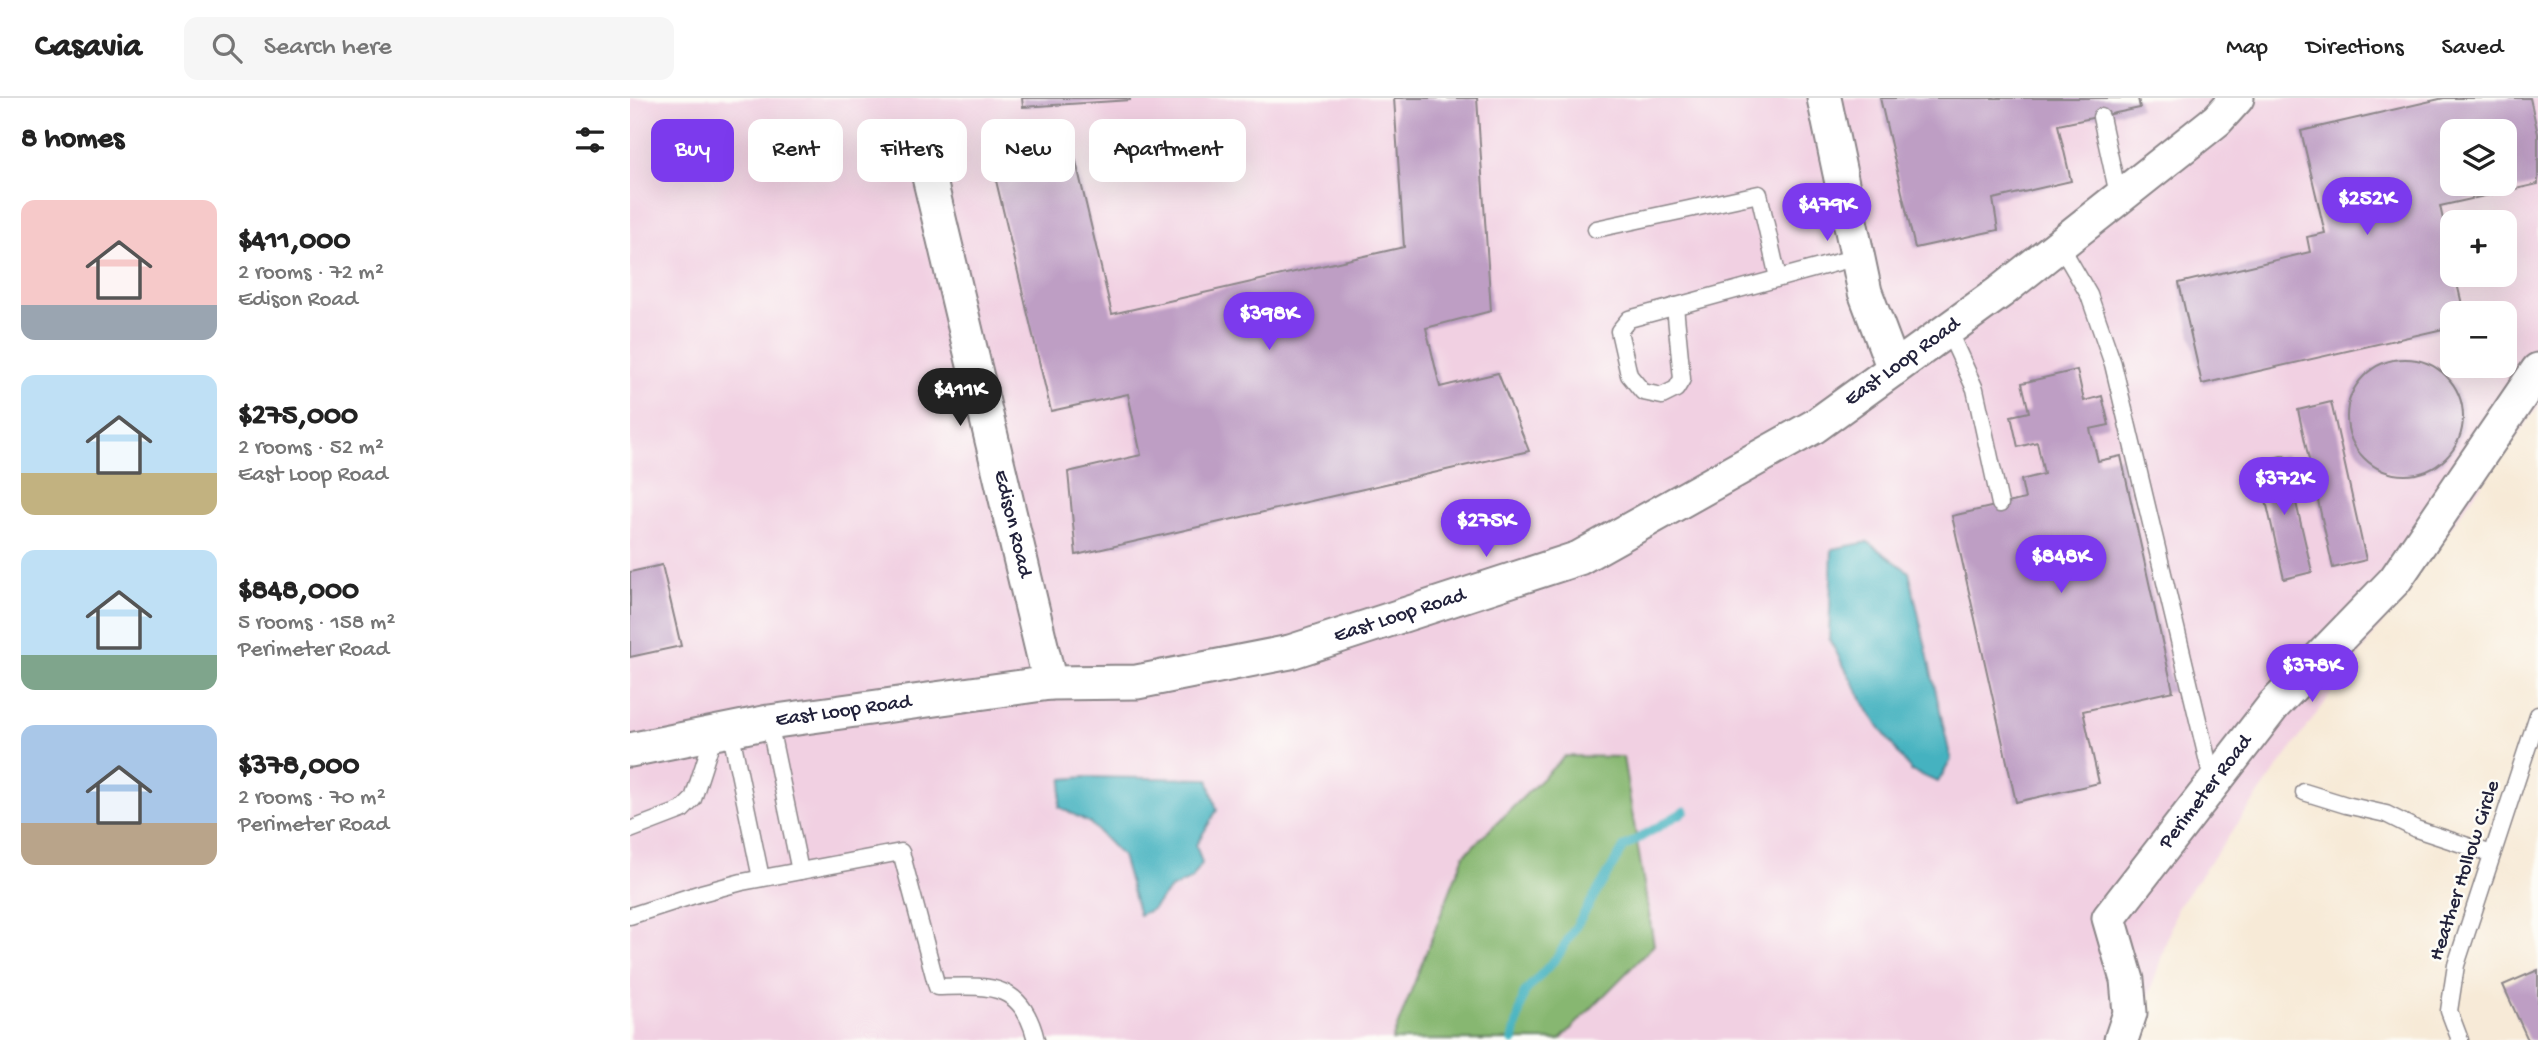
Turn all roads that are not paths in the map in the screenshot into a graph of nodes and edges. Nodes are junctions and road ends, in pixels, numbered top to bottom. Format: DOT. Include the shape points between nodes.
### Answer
graph roads {
  1 [pos="1824,98"];
  2 [pos="2237,98"];
  3 [pos="2101,117"];
  4 [pos="930,182"];
  5 [pos="2119,199"];
  6 [pos="1596,229"];
  7 [pos="2060,245"];
  8 [pos="1857,257"];
  9 [pos="1779,278"];
  10 [pos="1675,306"];
  11 [pos="1948,330"];
  12 [pos="1894,369"];
  13 [pos="2538,370"];
  14 [pos="2000,504"];
  15 [pos="1050,683"];
  16 [pos="2538,715"];
  17 [pos="769,722"];
  18 [pos="722,730"];
  19 [pos="630,750"];
  20 [pos="2213,783"];
  21 [pos="2304,792"];
  22 [pos="630,830"];
  23 [pos="2492,854"];
  24 [pos="800,871"];
  25 [pos="761,878"];
  26 [pos="630,916"];
  27 [pos="1036,1040"];
  28 [pos="2121,1040"];
  29 [pos="2460,1040"];
  1 -- 8 [label="street"];
  2 -- 5 [label="street, East Loop Road" via="2217,120"];
  3 -- 5 [label="lane"];
  4 -- 15 [label="street, Edison Road"];
  5 -- 7 [label="street, East Loop Road"];
  6 -- 9 [label="lane" via="1759,194"];
  7 -- 11 [label="street, East Loop Road"];
  7 -- 20 [label="lane" via="2089,295 2113,364"];
  8 -- 9 [label="lane"];
  8 -- 12 [label="street"];
  9 -- 10 [label="lane"];
  10 -- 10 [label="lane" via="1629,319 1619,331 1629,375 1643,392 1662,396 1676,389 1682,379"];
  11 -- 12 [label="street, East Loop Road"];
  11 -- 14 [label="lane" via="1975,389"];
  12 -- 15 [label="street, East Loop Road" via="1815,426 1579,558 1290,652 1138,682"];
  13 -- 20 [label="street, Perimeter Road" via="2395,580 2274,705"];
  15 -- 17 [label="street, East Loop Road"];
  16 -- 23 [label="lane, Heather Hollow Circle"];
  17 -- 18 [label="street, East Loop Road"];
  17 -- 24 [label="lane"];
  18 -- 19 [label="street, East Loop Road"];
  18 -- 22 [label="lane" via="693,799 682,810"];
  18 -- 25 [label="lane"];
  20 -- 28 [label="street, Perimeter Road" via="2109,918 2127,980 2130,1013"];
  21 -- 23 [label="lane" via="2386,814"];
  23 -- 29 [label="lane, Heather Hollow Circle" via="2456,965 2449,1010"];
  24 -- 25 [label="lane"];
  24 -- 27 [label="lane" via="901,852 937,987 981,986 1011,994 1031,1020"];
  25 -- 26 [label="lane"];
}
